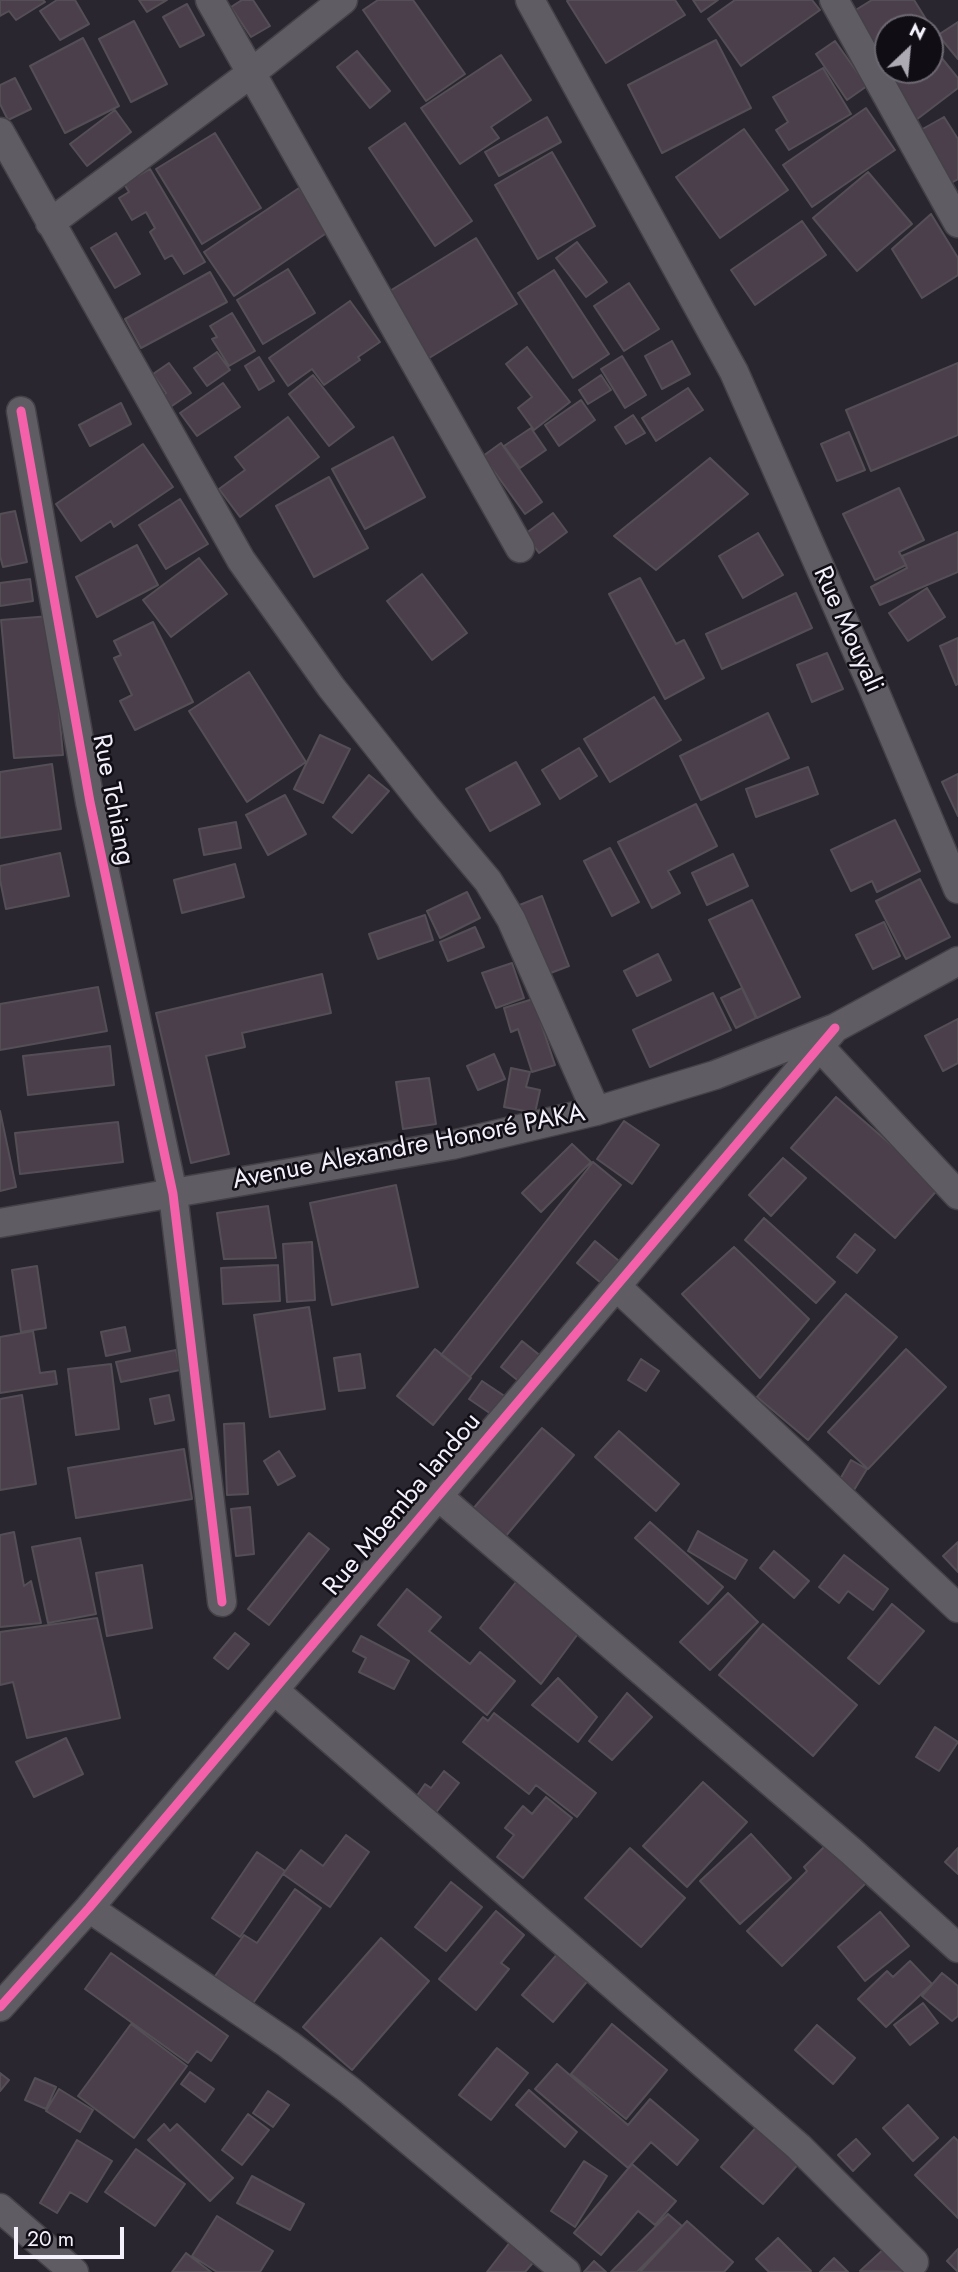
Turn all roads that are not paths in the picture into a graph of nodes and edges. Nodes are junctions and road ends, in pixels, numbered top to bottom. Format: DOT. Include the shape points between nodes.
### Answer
graph roads {
  1 [pos="210,0"];
  2 [pos="342,0"];
  3 [pos="530,0"];
  4 [pos="834,0"];
  5 [pos="250,74"];
  6 [pos="0,132"];
  7 [pos="50,223"];
  8 [pos="958,223"];
  9 [pos="22,411"];
  10 [pos="520,548"];
  11 [pos="958,889"];
  12 [pos="958,961"];
  13 [pos="827,1037"];
  14 [pos="596,1111"];
  15 [pos="173,1194"];
  16 [pos="958,1195"];
  17 [pos="0,1223"];
  18 [pos="616,1286"];
  19 [pos="438,1496"];
  20 [pos="222,1602"];
  21 [pos="958,1608"];
  22 [pos="274,1690"];
  23 [pos="89,1908"];
  24 [pos="958,1948"];
  25 [pos="0,2007"];
  26 [pos="0,2208"];
  27 [pos="914,2262"];
  28 [pos="74,2272"];
  29 [pos="566,2272"];
  1 -- 5 [label="street"];
  2 -- 5 [label="street"];
  3 -- 11 [label="street, Rue Mouyali" via="734,372"];
  4 -- 8 [label="street"];
  5 -- 7 [label="street"];
  5 -- 10 [label="street"];
  6 -- 7 [label="street"];
  7 -- 14 [label="street" via="241,560 331,687 494,890"];
  9 -- 15 [label="street, Rue Tchiang" via="90,802"];
  12 -- 13 [label="street, Avenue Alexandre Honoré PAKA"];
  13 -- 14 [label="street, Avenue Alexandre Honoré PAKA"];
  13 -- 16 [label="street"];
  13 -- 18 [label="street, Rue Mbemba landou"];
  14 -- 15 [label="street, Avenue Alexandre Honoré PAKA" via="452,1145"];
  15 -- 17 [label="street, Avenue Alexandre Honoré PAKA"];
  15 -- 20 [label="street, Rue Tchiang"];
  18 -- 19 [label="street, Rue Mbemba landou"];
  18 -- 21 [label="street"];
  19 -- 22 [label="street, Rue Mbemba landou"];
  19 -- 24 [label="street"];
  22 -- 23 [label="street, Rue Mbemba landou"];
  22 -- 27 [label="street" via="799,2147"];
  23 -- 25 [label="street, Rue Mbemba landou"];
  23 -- 29 [label="street" via="349,2090"];
  26 -- 28 [label="street"];
}
